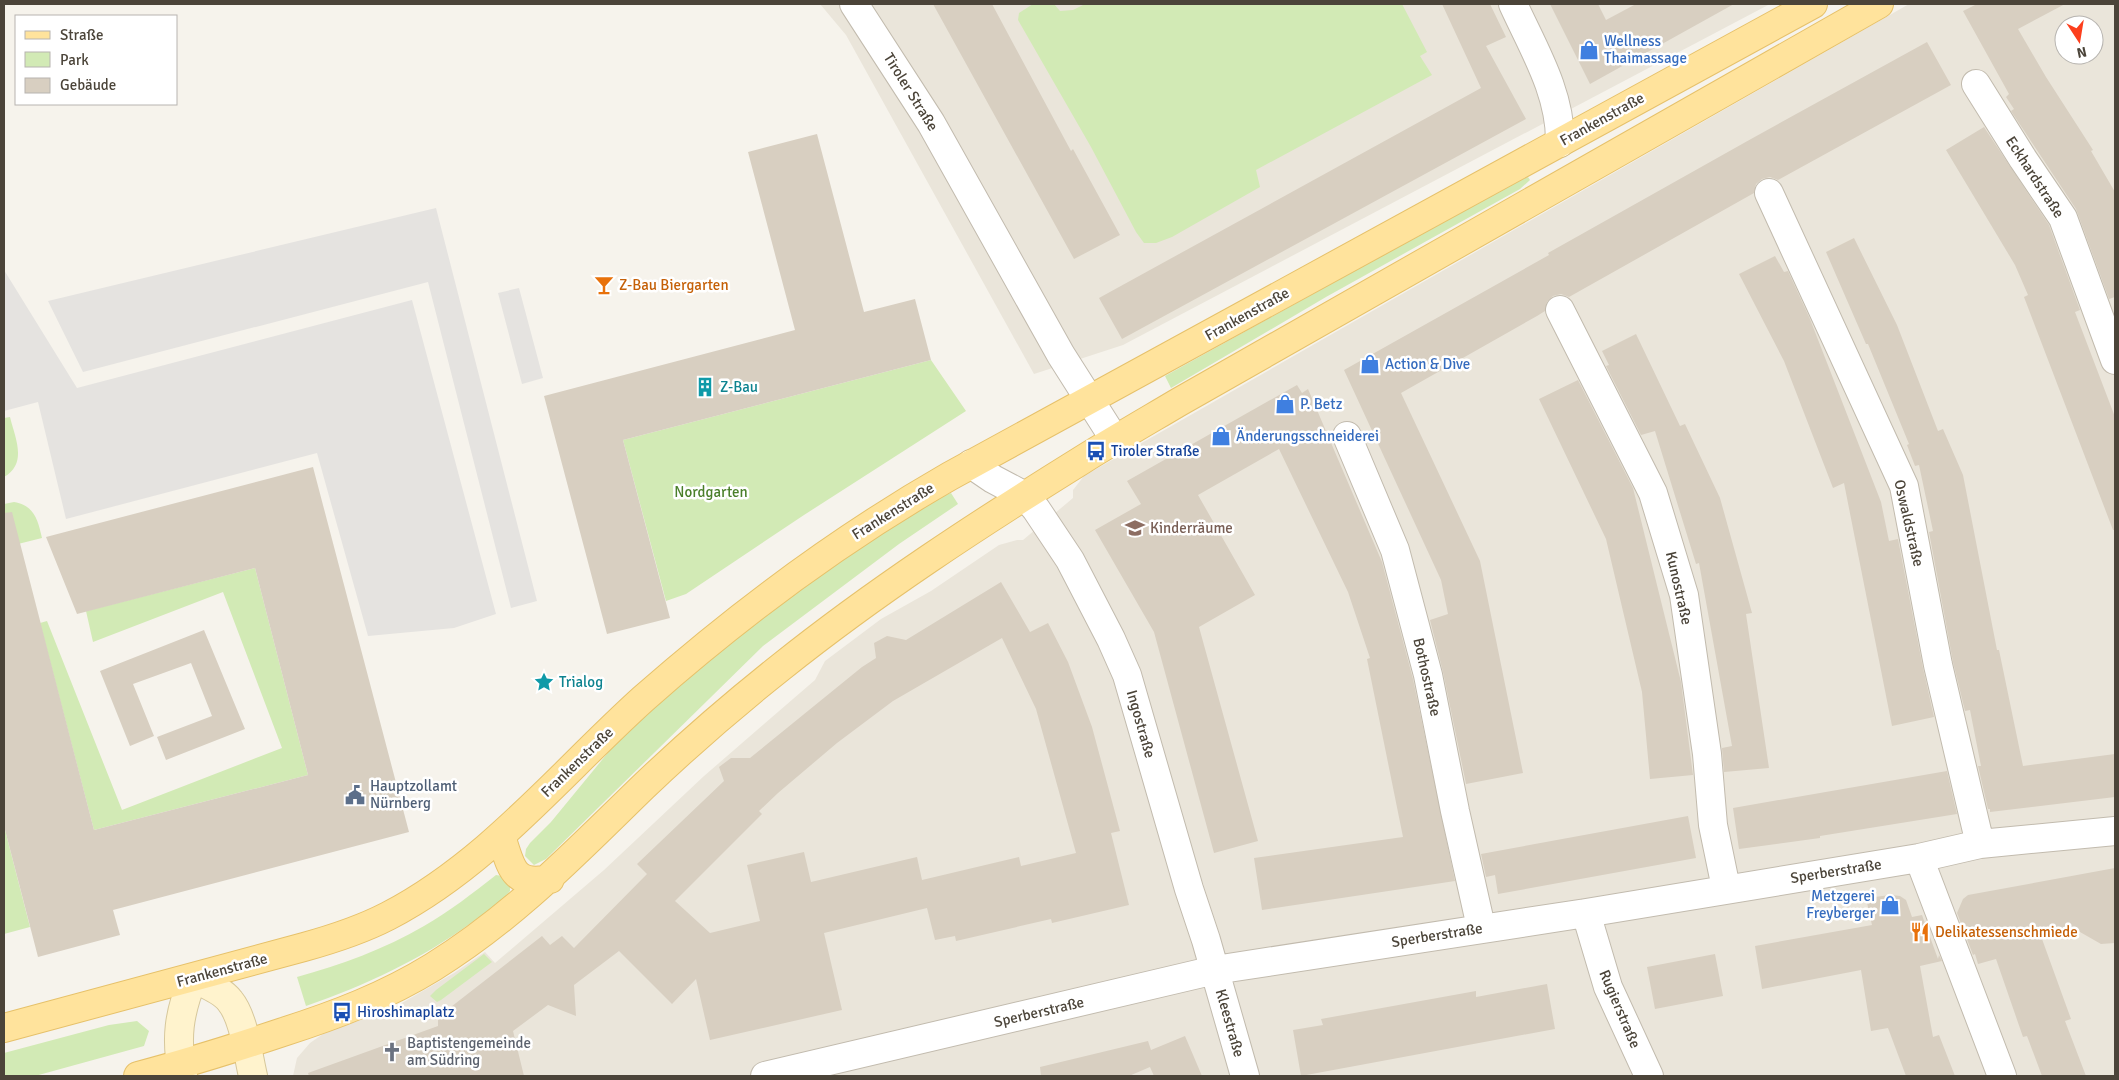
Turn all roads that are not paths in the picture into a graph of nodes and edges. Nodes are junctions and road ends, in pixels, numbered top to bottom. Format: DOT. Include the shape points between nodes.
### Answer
graph roads {
  1 [pos="854,4"];
  2 [pos="1513,4"];
  3 [pos="1813,4"];
  4 [pos="1880,4"];
  5 [pos="1976,84"];
  6 [pos="1560,143"];
  7 [pos="1769,193"];
  8 [pos="1560,310"];
  9 [pos="2115,360"];
  10 [pos="1090,400"];
  11 [pos="1346,436"];
  12 [pos="1115,440"];
  13 [pos="971,464"];
  14 [pos="1025,496"];
  15 [pos="2115,831"];
  16 [pos="501,836"];
  17 [pos="1980,844"];
  18 [pos="1919,858"];
  19 [pos="550,879"];
  20 [pos="1726,888"];
  21 [pos="1586,912"];
  22 [pos="1481,927"];
  23 [pos="1215,970"];
  24 [pos="193,978"];
  25 [pos="4,1028"];
  26 [pos="246,1045"];
  27 [pos="182,1070"];
  28 [pos="138,1076"];
  29 [pos="253,1076"];
  30 [pos="765,1076"];
  31 [pos="1245,1076"];
  32 [pos="1649,1076"];
  33 [pos="2002,1076"];
  1 -- 10 [label="street, Tiroler Straße" via="931,123 1061,355"];
  2 -- 6 [label="street" via="1555,100"];
  3 -- 6 [label="main road, Frankenstraße"];
  4 -- 12 [label="main road"];
  5 -- 9 [label="street, Eckhardstraße" via="2063,218"];
  6 -- 10 [label="main road, Frankenstraße"];
  7 -- 17 [label="street, Oswaldstraße" via="1904,486 1938,665"];
  8 -- 20 [label="street, Kunostraße" via="1653,493 1673,556 1684,595 1707,754 1713,825"];
  10 -- 12 [label="street, Tiroler Straße"];
  10 -- 13 [label="main road, Frankenstraße"];
  11 -- 22 [label="street, Bothostraße" via="1395,550 1428,675"];
  12 -- 14 [label="main road"];
  13 -- 14 [label="street" via="993,480"];
  13 -- 16 [label="main road, Frankenstraße" via="863,529 734,623 642,700"];
  14 -- 19 [label="main road" via="902,578 783,666 672,760"];
  14 -- 23 [label="street, Ingostraße" via="1079,576 1127,675 1188,889"];
  15 -- 17 [label="street, Sperberstraße"];
  16 -- 19 [label="main road" via="518,876 533,882"];
  16 -- 24 [label="main road, Frankenstraße" via="434,888 366,927"];
  17 -- 18 [label="street, Sperberstraße"];
  18 -- 20 [label="street, Sperberstraße"];
  18 -- 33 [label="street"];
  19 -- 26 [label="main road" via="470,943 399,987 342,1012"];
  20 -- 21 [label="street, Sperberstraße"];
  21 -- 22 [label="street, Sperberstraße"];
  21 -- 32 [label="street, Rugierstraße" via="1608,987"];
  22 -- 23 [label="street, Sperberstraße"];
  23 -- 30 [label="street, Sperberstraße"];
  23 -- 31 [label="street, Kleestraße"];
  24 -- 25 [label="main road, Frankenstraße"];
  24 -- 26 [label="main road" via="222,993 230,1001 238,1015"];
  24 -- 27 [label="main road" via="180,1018"];
  26 -- 27 [label="main road"];
  26 -- 29 [label="main road"];
  27 -- 28 [label="main road"];
}
